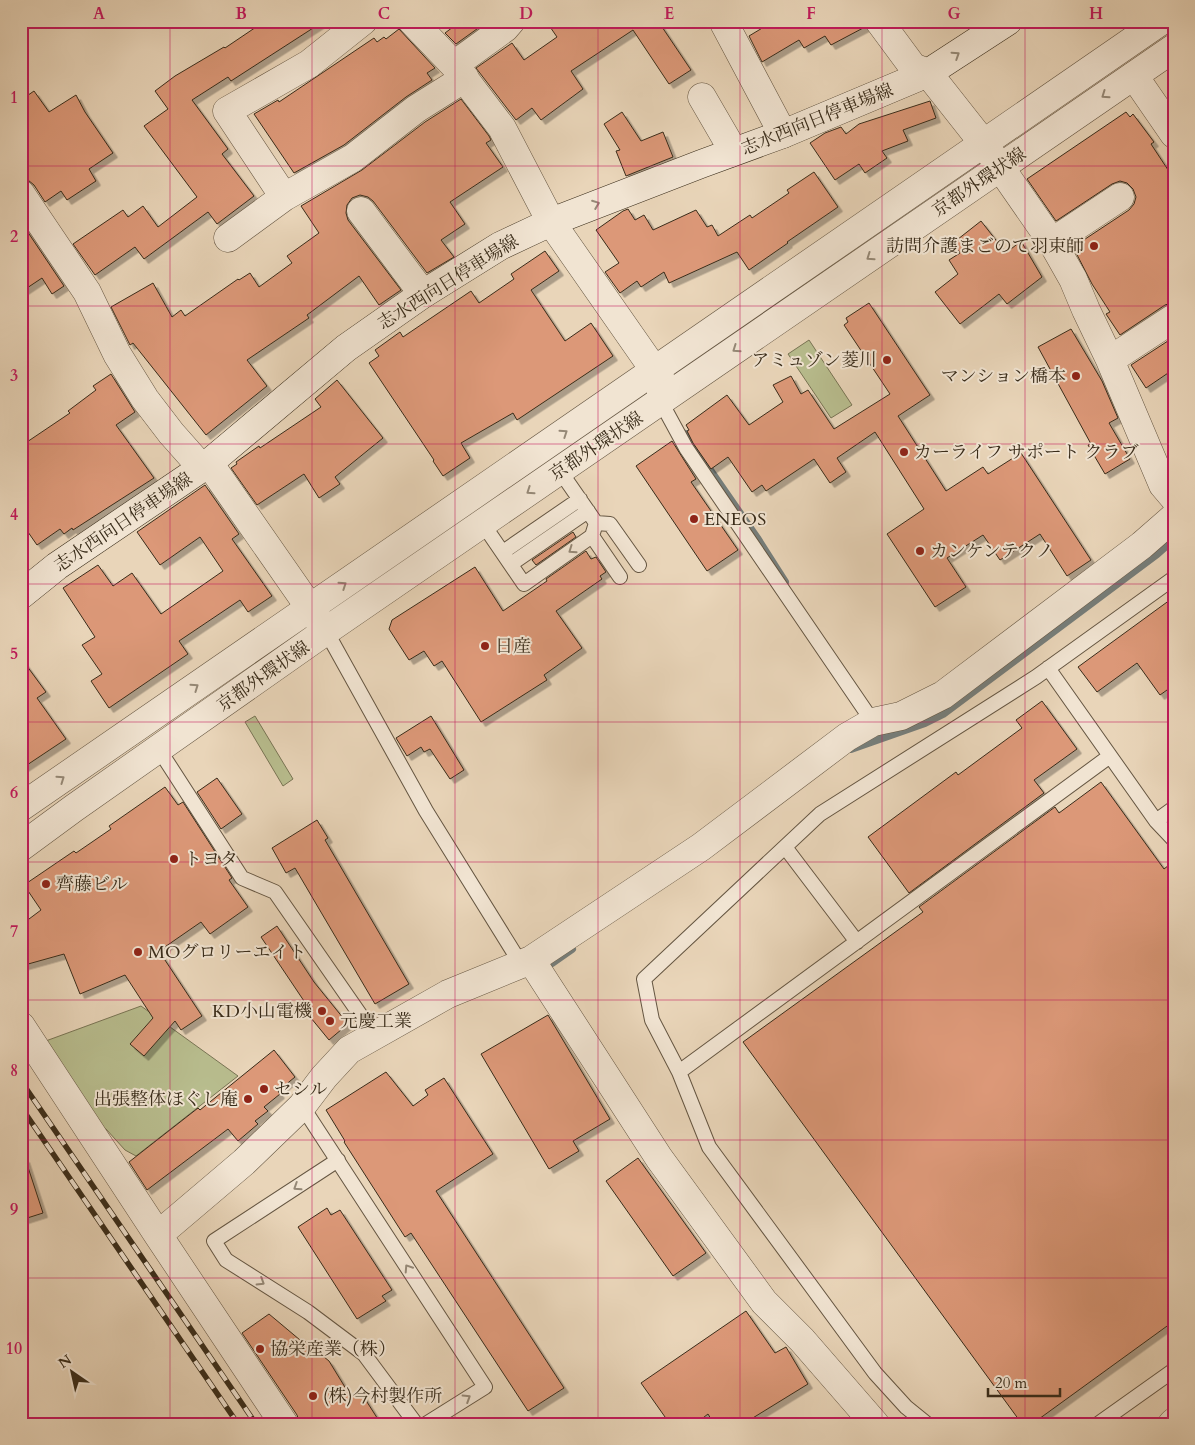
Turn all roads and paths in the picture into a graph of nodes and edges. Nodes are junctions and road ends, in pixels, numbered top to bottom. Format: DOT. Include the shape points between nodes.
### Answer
graph roads {
  1 [pos="363,21"];
  2 [pos="412,21"];
  3 [pos="511,21"];
  4 [pos="879,21"];
  5 [pos="1008,21"];
  6 [pos="1161,21"];
  7 [pos="724,23"];
  8 [pos="1174,48"];
  9 [pos="459,71"];
  10 [pos="928,73"];
  11 [pos="1134,76"];
  12 [pos="702,97"];
  13 [pos="783,134"];
  14 [pos="1174,134"];
  15 [pos="984,144"];
  16 [pos="730,154"];
  17 [pos="1000,168"];
  18 [pos="21,194"];
  19 [pos="284,197"];
  20 [pos="1120,197"];
  21 [pos="361,211"];
  22 [pos="551,222"];
  23 [pos="228,238"];
  24 [pos="1052,242"];
  25 [pos="423,294"];
  26 [pos="1174,318"];
  27 [pos="1110,360"];
  28 [pos="655,371"];
  29 [pos="661,402"];
  30 [pos="205,466"];
  31 [pos="560,470"];
  32 [pos="1174,498"];
  33 [pos="584,505"];
  34 [pos="1174,517"];
  35 [pos="483,524"];
  36 [pos="594,530"];
  37 [pos="502,552"];
  38 [pos="511,564"];
  39 [pos="639,565"];
  40 [pos="620,577"];
  41 [pos="1174,578"];
  42 [pos="21,595"];
  43 [pos="310,608"];
  44 [pos="326,631"];
  45 [pos="1048,668"];
  46 [pos="873,722"];
  47 [pos="158,748"];
  48 [pos="1110,756"];
  49 [pos="21,807"];
  50 [pos="1174,808"];
  51 [pos="1156,821"];
  52 [pos="1174,840"];
  53 [pos="21,847"];
  54 [pos="785,847"];
  55 [pos="857,942"];
  56 [pos="526,962"];
  57 [pos="21,1026"];
  58 [pos="375,1036"];
  59 [pos="679,1072"];
  60 [pos="302,1106"];
  61 [pos="338,1160"];
  62 [pos="158,1235"];
  63 [pos="1174,1370"];
  64 [pos="284,1424"];
  65 [pos="416,1424"];
  66 [pos="426,1424"];
  67 [pos="875,1424"];
  68 [pos="927,1424"];
  69 [pos="1098,1424"];
  1 -- 19 [label="street" via="309,64 227,111"];
  2 -- 9 [label="street"];
  3 -- 9 [label="street"];
  4 -- 10 [label="street" via="913,68"];
  10 -- 5 [label="street, 志水西向日停車場線, one-way"];
  6 -- 15 [label="street, 京都外環状線"];
  7 -- 13 [label="street"];
  8 -- 11 [label="street, 京都外環状線"];
  9 -- 19 [label="street" via="353,158"];
  9 -- 22 [label="street" via="502,128"];
  10 -- 13 [label="street, 志水西向日停車場線"];
  10 -- 15 [label="street"];
  11 -- 14 [label="street"];
  11 -- 17 [label="street, 京都外環状線, one-way"];
  12 -- 16 [label="street" via="727,140"];
  13 -- 16 [label="street, 志水西向日停車場線"];
  15 -- 17 [label="street"];
  15 -- 28 [label="street, 京都外環状線"];
  22 -- 16 [label="street, 志水西向日停車場線, one-way"];
  17 -- 24 [label="street"];
  17 -- 29 [label="street, 京都外環状線, one-way"];
  18 -- 30 [label="street" via="87,292 117,354 146,399 171,433"];
  19 -- 23 [label="street"];
  20 -- 24 [label="street"];
  21 -- 25 [label="street"];
  22 -- 25 [label="street, 志水西向日停車場線" via="500,246"];
  22 -- 28 [label="street"];
  24 -- 27 [label="street" via="1073,278"];
  25 -- 30 [label="street, 志水西向日停車場線" via="346,348"];
  26 -- 27 [label="street"];
  27 -- 32 [label="street" via="1163,485"];
  28 -- 29 [label="street" via="662,382"];
  43 -- 28 [label="street, 京都外環状線, one-way"];
  29 -- 31 [label="street, 京都外環状線"];
  29 -- 46 [label="lane" via="686,448"];
  30 -- 42 [label="street, 志水西向日停車場線" via="58,566"];
  30 -- 43 [label="street"];
  31 -- 33 [label="lane"];
  31 -- 35 [label="street, 京都外環状線, one-way"];
  33 -- 36 [label="lane"];
  33 -- 37 [label="lane"];
  33 -- 38 [label="lane"];
  34 -- 46 [label="street" via="1142,545 943,695 901,716"];
  35 -- 37 [label="lane"];
  35 -- 44 [label="street, 京都外環状線"];
  36 -- 38 [label="lane, one-way" via="524,584"];
  36 -- 39 [label="lane" via="610,524"];
  36 -- 40 [label="lane"];
  37 -- 38 [label="lane"];
  41 -- 45 [label="lane"];
  43 -- 44 [label="street"];
  49 -- 43 [label="street, 京都外環状線, one-way"];
  44 -- 47 [label="street, 京都外環状線"];
  44 -- 56 [label="lane" via="426,811"];
  45 -- 48 [label="lane"];
  45 -- 54 [label="lane" via="820,814"];
  46 -- 56 [label="street" via="847,737 701,846"];
  47 -- 53 [label="street, 京都外環状線"];
  47 -- 58 [label="lane" via="242,878 275,892"];
  48 -- 51 [label="lane"];
  48 -- 55 [label="lane"];
  50 -- 51 [label="lane"];
  51 -- 52 [label="lane"];
  54 -- 55 [label="lane"];
  54 -- 59 [label="lane" via="644,979 652,1020"];
  55 -- 59 [label="lane"];
  56 -- 58 [label="street" via="448,994"];
  56 -- 67 [label="street" via="660,1158 764,1302 802,1340"];
  57 -- 62 [label="street"];
  58 -- 60 [label="street" via="349,1050"];
  59 -- 68 [label="lane" via="709,1147 875,1373 906,1408"];
  60 -- 61 [label="lane"];
  60 -- 62 [label="street" via="244,1162"];
  61 -- 65 [label="lane, one-way" via="214,1241 226,1260 308,1312 364,1354"];
  66 -- 61 [label="lane, one-way" via="485,1387"];
  62 -- 64 [label="street"];
  63 -- 69 [label="lane"];
}
